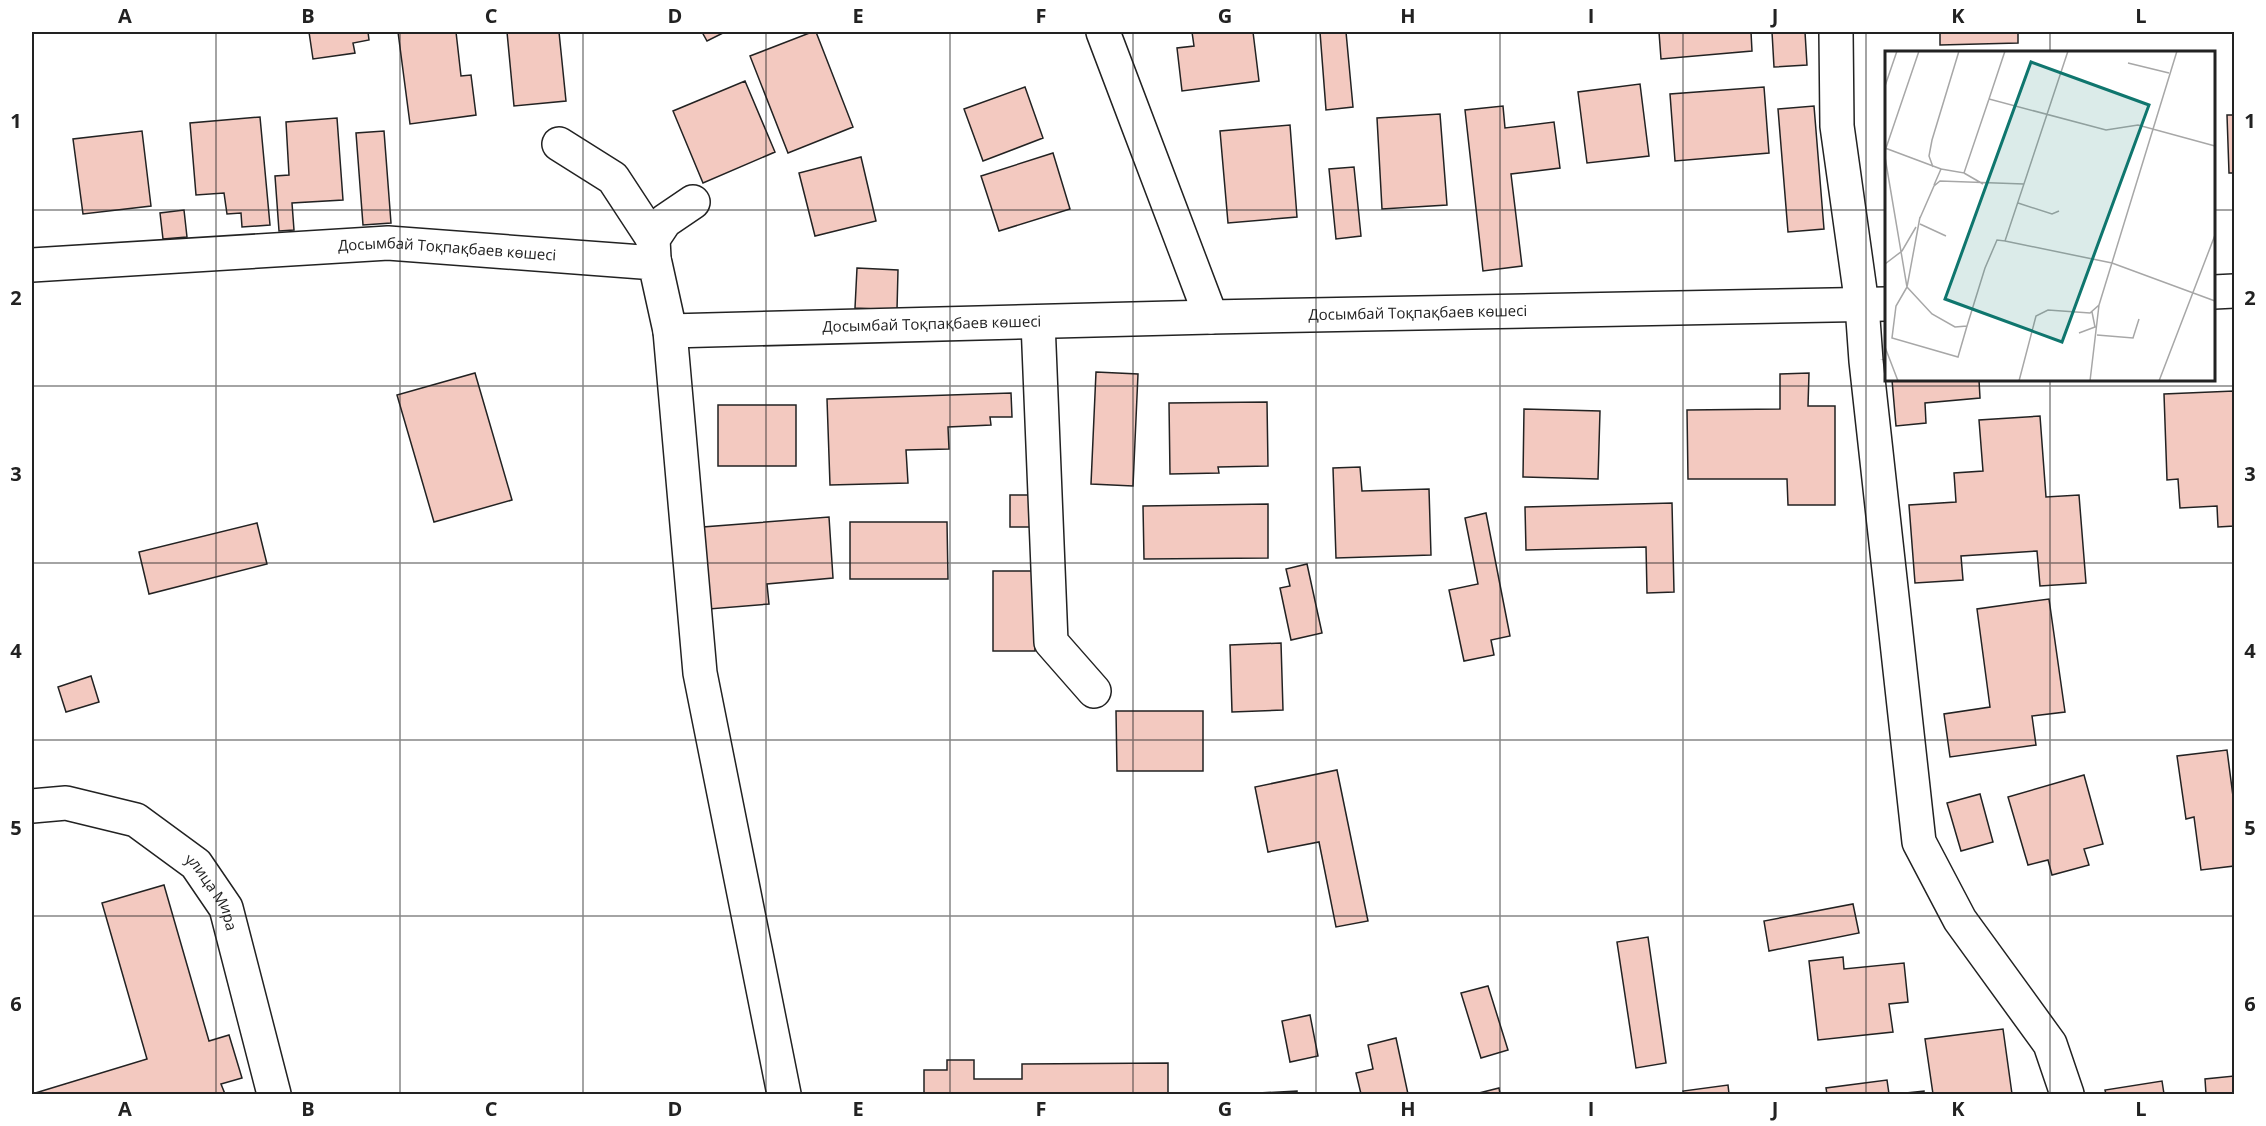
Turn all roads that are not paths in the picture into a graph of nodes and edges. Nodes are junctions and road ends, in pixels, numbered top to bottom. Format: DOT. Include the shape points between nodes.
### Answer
graph roads {
  1 [pos="1104,32"];
  2 [pos="1836,32"];
  3 [pos="559,144"];
  4 [pos="693,202"];
  5 [pos="654,251"];
  6 [pos="32,265"];
  7 [pos="2235,291"];
  8 [pos="2215,292"];
  9 [pos="1874,304"];
  10 [pos="1211,317"];
  11 [pos="1038,322"];
  12 [pos="670,331"];
  13 [pos="1094,691"];
  14 [pos="32,806"];
  15 [pos="274,1095"];
  16 [pos="784,1095"];
  17 [pos="2067,1095"];
  1 -- 10 [label="street"];
  2 -- 9 [label="street" via="1837,126"];
  3 -- 5 [label="street" via="613,177"];
  4 -- 5 [label="street" via="665,221"];
  5 -- 6 [label="street, Досымбай Тоқпақбаев көшесі" via="388,243"];
  5 -- 12 [label="street"];
  7 -- 8 [label="street"];
  9 -- 10 [label="street, Досымбай Тоқпақбаев көшесі"];
  9 -- 17 [label="street" via="1866,361 1919,842 1960,920 2050,1044"];
  10 -- 11 [label="street, Досымбай Тоқпақбаев көшесі"];
  11 -- 12 [label="street, Досымбай Тоқпақбаев көшесі"];
  11 -- 13 [label="street" via="1051,642"];
  12 -- 16 [label="street" via="700,673"];
  14 -- 15 [label="street, улица Мира" via="66,803 136,820 196,864 226,908"];
}
